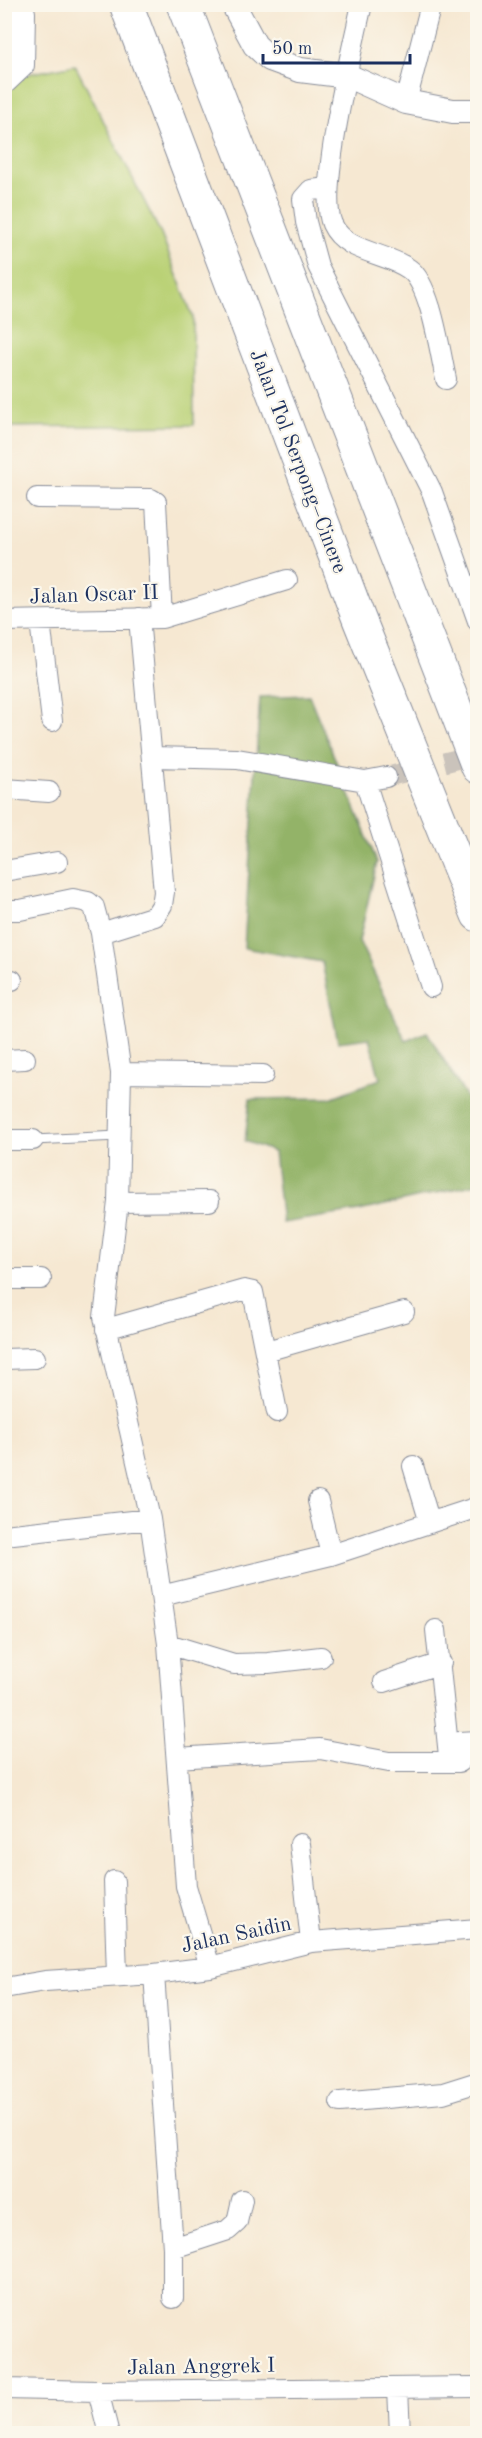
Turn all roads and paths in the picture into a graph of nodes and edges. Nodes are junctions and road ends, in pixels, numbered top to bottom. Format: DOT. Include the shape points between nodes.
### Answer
graph roads {
  1 [pos="20,4"];
  2 [pos="126,4"];
  3 [pos="183,4"];
  4 [pos="362,4"];
  5 [pos="431,4"];
  6 [pos="233,5"];
  7 [pos="348,76"];
  8 [pos="4,82"];
  9 [pos="406,102"];
  10 [pos="477,111"];
  11 [pos="328,188"];
  12 [pos="446,379"];
  13 [pos="37,498"];
  14 [pos="287,580"];
  15 [pos="139,618"];
  16 [pos="162,618"];
  17 [pos="4,621"];
  18 [pos="40,621"];
  19 [pos="477,621"];
  20 [pos="52,722"];
  21 [pos="153,757"];
  22 [pos="477,767"];
  23 [pos="386,777"];
  24 [pos="365,781"];
  25 [pos="4,789"];
  26 [pos="49,792"];
  27 [pos="57,862"];
  28 [pos="4,870"];
  29 [pos="4,910"];
  30 [pos="477,915"];
  31 [pos="100,933"];
  32 [pos="431,987"];
  33 [pos="25,1059"];
  34 [pos="4,1060"];
  35 [pos="121,1073"];
  36 [pos="263,1075"];
  37 [pos="119,1136"];
  38 [pos="4,1140"];
  39 [pos="33,1140"];
  40 [pos="209,1201"];
  41 [pos="118,1202"];
  42 [pos="4,1279"];
  43 [pos="41,1279"];
  44 [pos="404,1312"];
  45 [pos="106,1329"];
  46 [pos="266,1352"];
  47 [pos="35,1358"];
  48 [pos="4,1359"];
  49 [pos="277,1412"];
  50 [pos="413,1466"];
  51 [pos="318,1501"];
  52 [pos="477,1507"];
  53 [pos="150,1519"];
  54 [pos="430,1523"];
  55 [pos="4,1535"];
  56 [pos="331,1555"];
  57 [pos="161,1596"];
  58 [pos="436,1630"];
  59 [pos="168,1644"];
  60 [pos="321,1657"];
  61 [pos="441,1663"];
  62 [pos="384,1682"];
  63 [pos="477,1731"];
  64 [pos="447,1733"];
  65 [pos="477,1741"];
  66 [pos="177,1758"];
  67 [pos="443,1761"];
  68 [pos="300,1844"];
  69 [pos="114,1881"];
  70 [pos="477,1929"];
  71 [pos="311,1942"];
  72 [pos="210,1967"];
  73 [pos="154,1974"];
  74 [pos="117,1976"];
  75 [pos="4,1988"];
  76 [pos="477,2082"];
  77 [pos="340,2102"];
  78 [pos="242,2200"];
  79 [pos="173,2247"];
  80 [pos="173,2298"];
  81 [pos="477,2387"];
  82 [pos="4,2388"];
  83 [pos="398,2388"];
  84 [pos="98,2391"];
  85 [pos="110,2433"];
  86 [pos="400,2433"];
  1 -- 8 [label="street" via="22,65"];
  2 -- 30 [label="highway, Jalan Tol Serpong–Cinere" via="359,619"];
  3 -- 22 [label="highway"];
  4 -- 7 [label="street"];
  5 -- 9 [label="street"];
  6 -- 7 [label="street" via="255,45 270,60 300,70"];
  7 -- 9 [label="street"];
  7 -- 11 [label="street"];
  9 -- 10 [label="street" via="453,111"];
  11 -- 12 [label="street" via="330,214 338,233 350,243 411,269 429,300"];
  11 -- 19 [label="street" via="310,190 303,199 318,266 432,492"];
  13 -- 16 [label="street" via="156,502"];
  14 -- 16 [label="street, Jalan Oscar II"];
  15 -- 16 [label="street, Jalan Oscar II"];
  15 -- 18 [label="street, Jalan Oscar II"];
  15 -- 21 [label="street"];
  17 -- 18 [label="street, Jalan Oscar II"];
  18 -- 20 [label="street"];
  21 -- 24 [label="street" via="237,759"];
  21 -- 31 [label="street" via="162,905 155,916"];
  23 -- 24 [label="street"];
  24 -- 32 [label="street"];
  25 -- 26 [label="street"];
  27 -- 28 [label="street"];
  29 -- 31 [label="street" via="73,899 88,902 94,907"];
  31 -- 35 [label="street"];
  33 -- 34 [label="street"];
  35 -- 36 [label="street"];
  35 -- 37 [label="street"];
  37 -- 39 [label="lane"];
  37 -- 41 [label="street"];
  38 -- 39 [label="street"];
  40 -- 41 [label="street"];
  41 -- 45 [label="street" via="104,1317"];
  42 -- 43 [label="street"];
  44 -- 46 [label="street"];
  45 -- 46 [label="street" via="247,1290 255,1294"];
  45 -- 53 [label="street"];
  46 -- 49 [label="street"];
  47 -- 48 [label="street"];
  50 -- 54 [label="street"];
  51 -- 56 [label="street"];
  52 -- 54 [label="street"];
  53 -- 55 [label="street"];
  53 -- 57 [label="street"];
  54 -- 56 [label="street"];
  56 -- 57 [label="street"];
  57 -- 59 [label="street"];
  58 -- 61 [label="street"];
  59 -- 60 [label="street" via="234,1664"];
  59 -- 66 [label="street"];
  61 -- 62 [label="street"];
  61 -- 64 [label="street"];
  63 -- 64 [label="street"];
  64 -- 67 [label="street" via="449,1756"];
  65 -- 67 [label="street" via="459,1742 460,1762"];
  66 -- 67 [label="street" via="320,1749 388,1762"];
  66 -- 72 [label="street" via="186,1886"];
  68 -- 71 [label="street"];
  69 -- 74 [label="street"];
  70 -- 71 [label="street, Jalan Saidin"];
  71 -- 72 [label="street, Jalan Saidin"];
  72 -- 73 [label="street, Jalan Saidin"];
  73 -- 74 [label="street, Jalan Saidin"];
  73 -- 79 [label="street"];
  74 -- 75 [label="street, Jalan Saidin"];
  76 -- 77 [label="street" via="443,2093"];
  78 -- 79 [label="street" via="237,2222 228,2230"];
  79 -- 80 [label="street"];
  81 -- 83 [label="street, Jalan Anggrek I"];
  82 -- 84 [label="street, Jalan Anggrek I"];
  83 -- 84 [label="street, Jalan Anggrek I"];
  83 -- 86 [label="street"];
  84 -- 85 [label="street"];
}
